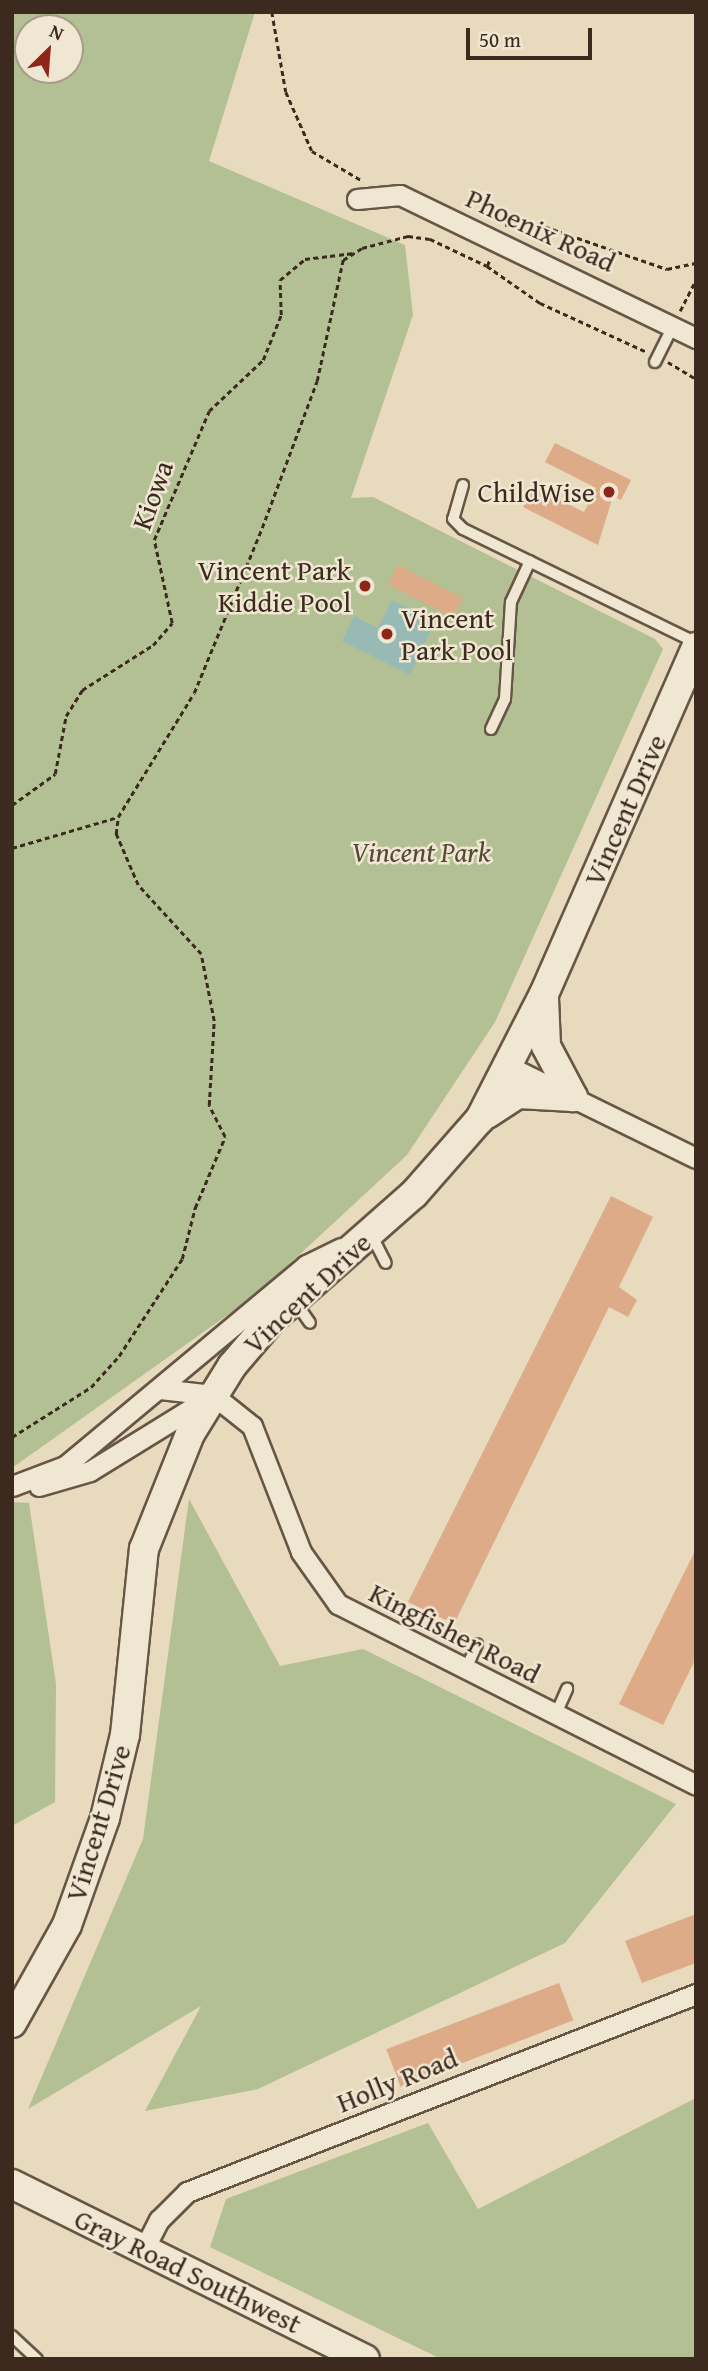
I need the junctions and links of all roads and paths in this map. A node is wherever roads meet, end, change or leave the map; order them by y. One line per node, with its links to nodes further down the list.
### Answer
1 (271, 12): 2 (path)
2 (365, 197): 3 (street, Phoenix Road)
3 (497, 239): 5 (path); 6 (path); 8 (street, Phoenix Road)
4 (354, 253): 6 (path); 16 (path, Kiowa); 17 (path)
5 (696, 263)
6 (487, 266): 10 (path)
7 (696, 279): 8 (path)
8 (673, 326): 9 (street, Phoenix Road); 10 (lane)
9 (696, 338)
10 (656, 360): 11 (path)
11 (696, 379)
12 (463, 485): 13 (lane)
13 (530, 561): 14 (lane); 15 (lane)
14 (696, 645): 19 (street, Vincent Drive)
15 (491, 729)
16 (12, 805)
17 (118, 817): 18 (path); 30 (path)
18 (12, 848)
19 (544, 994): 20 (street, Vincent Drive); 21 (street)
20 (510, 1067): 21 (street); 22 (street, Vincent Drive)
21 (572, 1097): 22 (street); 23 (street)
22 (480, 1118): 24 (street, Vincent Drive)
23 (696, 1158)
24 (371, 1234): 25 (lane); 26 (street, Vincent Drive); 28 (street)
25 (386, 1263)
26 (294, 1300): 27 (lane); 29 (street, Vincent Drive)
27 (310, 1323)
28 (160, 1389): 29 (street, Kingfisher Road); 31 (street)
29 (213, 1395): 31 (street); 33 (street, Kingfisher Road); 38 (street, Vincent Drive)
30 (12, 1437)
31 (12, 1486)
32 (477, 1644): 33 (lane)
33 (465, 1671): 35 (street, Kingfisher Road)
34 (567, 1689): 35 (lane)
35 (555, 1716): 36 (street, Kingfisher Road)
36 (696, 1785)
37 (696, 1994): 40 (street, Holly Road)
38 (12, 2023)
39 (12, 2184): 40 (street, Gray Road Southwest)
40 (144, 2249): 43 (street, Gray Road Southwest)
41 (12, 2336): 42 (lane)
42 (37, 2359)
43 (365, 2359)

